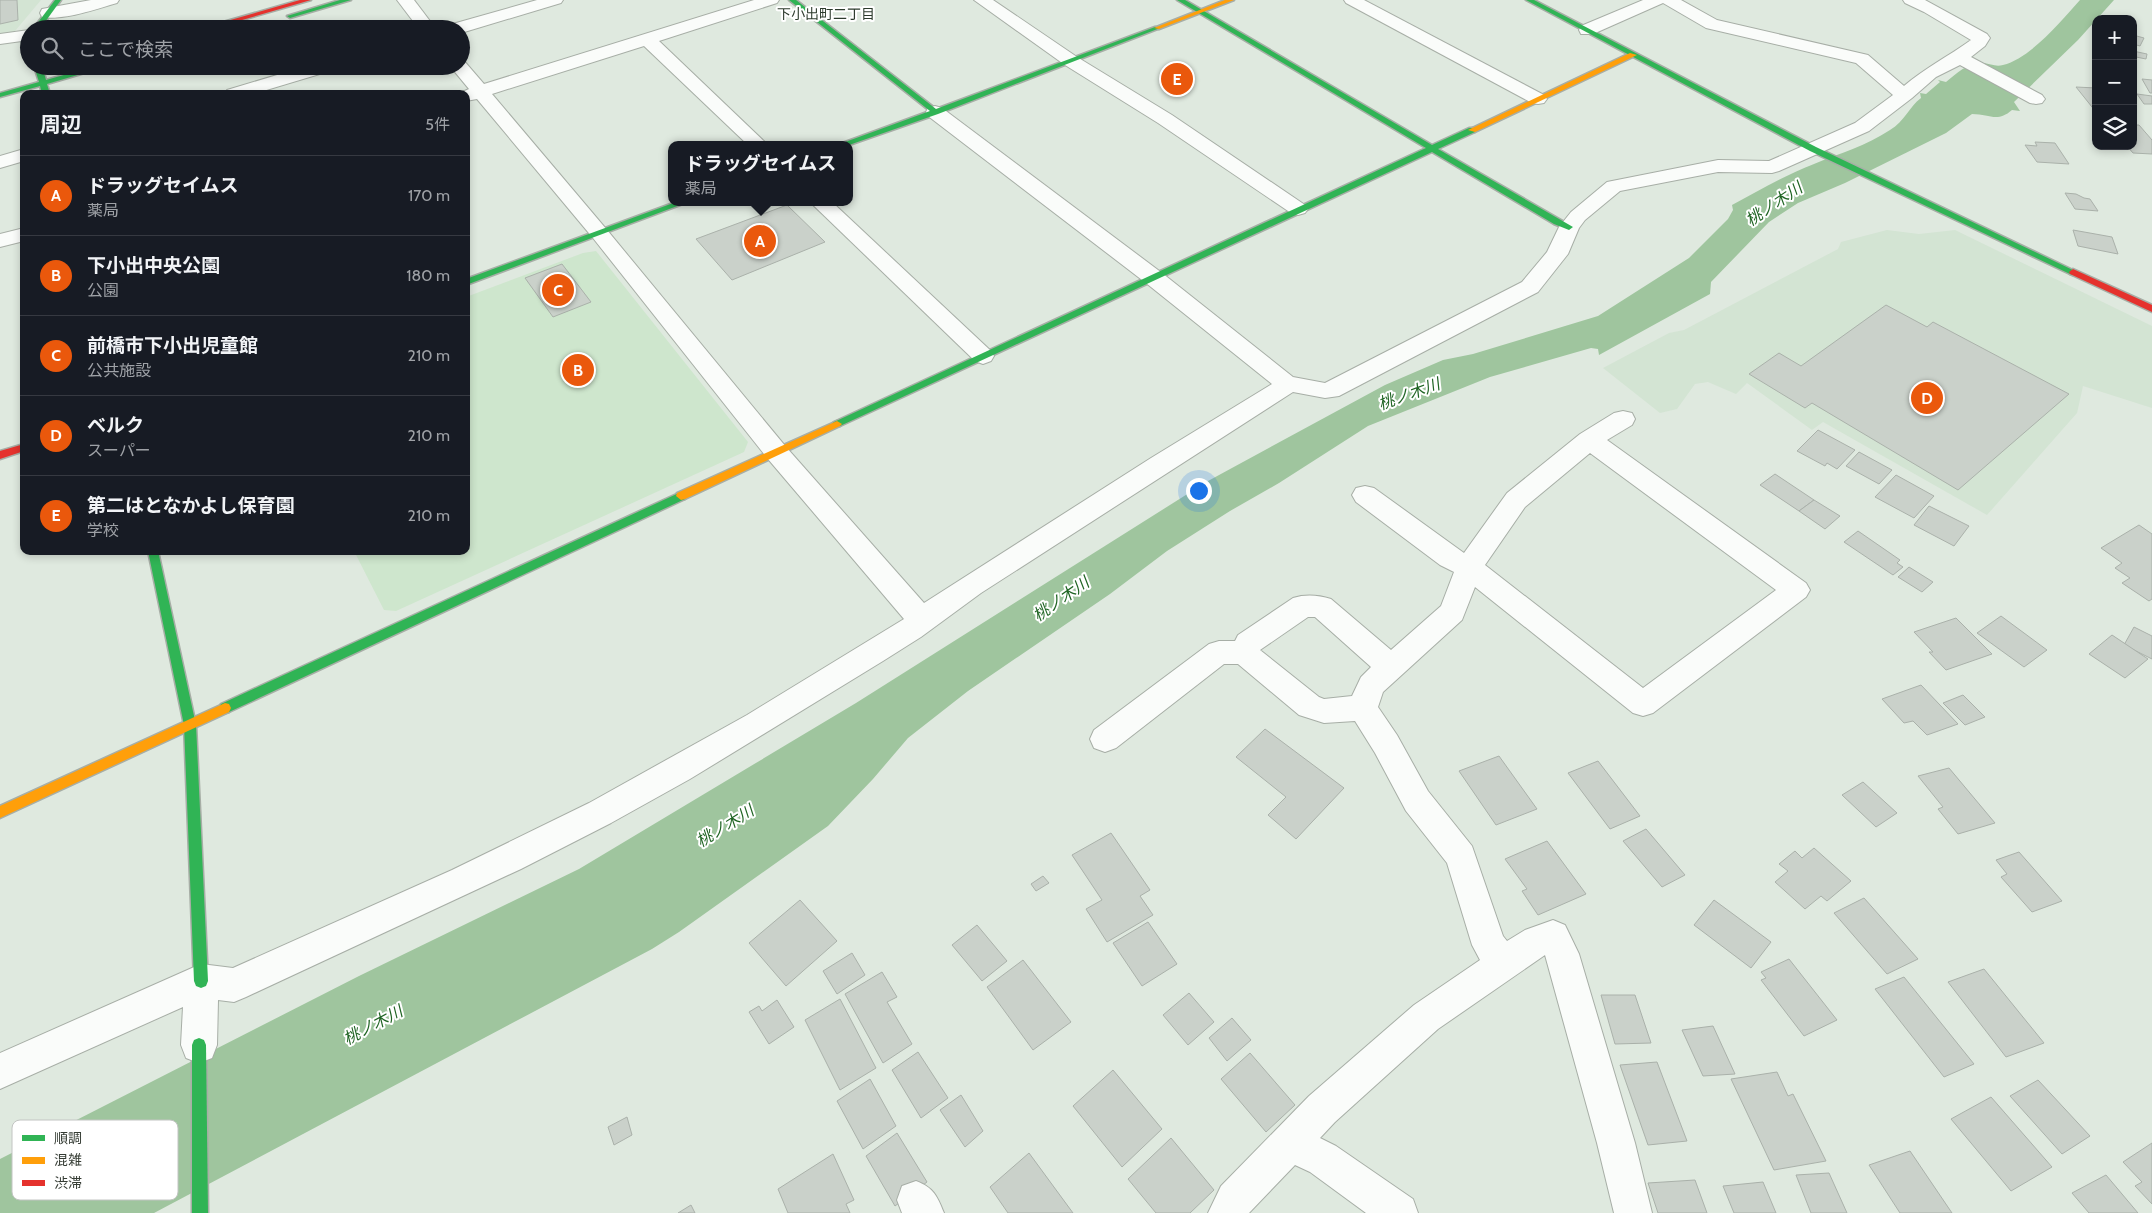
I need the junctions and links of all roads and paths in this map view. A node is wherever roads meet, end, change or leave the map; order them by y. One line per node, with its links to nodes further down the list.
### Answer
1 (111, 0): 16 (street)
2 (308, 0): 19 (main road)
3 (348, 0): 20 (main road)
4 (404, 0): 21 (street)
5 (555, 0): 22 (street)
6 (771, 0): 26 (street)
7 (792, 0): 41 (main road)
8 (982, 0): 29 (street)
9 (1180, 0): 17 (main road)
10 (1231, 0): 17 (main road)
11 (1352, 0): 40 (street)
12 (1529, 0): 23 (main road)
13 (1657, 0): 23 (street)
14 (1669, 0): 37 (street)
15 (1911, 0): 28 (street)
16 (53, 6): 18 (main road)
17 (1199, 12): 29 (main road); 44 (main road)
18 (43, 20)
19 (235, 20)
20 (276, 20)
21 (421, 20)
22 (470, 25)
23 (1587, 30): 27 (main road)
24 (20, 36): 25 (street)
25 (0, 39)
26 (647, 39): 36 (street); 42 (street)
27 (1633, 55): 40 (main road); 45 (main road)
28 (1962, 59): 37 (street); 39 (street)
29 (1071, 61): 41 (main road); 50 (street)
30 (61, 75): 33 (main road)
31 (296, 75): 35 (street)
32 (465, 75): 36 (street)
33 (42, 79): 34 (main road); 38 (main road)
34 (0, 83)
35 (246, 90)
36 (474, 93): 52 (street)
37 (1906, 94): 45 (street)
38 (0, 95)
39 (2032, 98)
40 (1538, 99): 44 (main road)
41 (935, 112): 43 (main road); 55 (street)
42 (755, 141)
43 (852, 141)
44 (1431, 148): 50 (main road); 51 (main road)
45 (1817, 151): 51 (street); 57 (main road)
46 (20, 156): 47 (street)
47 (0, 162)
48 (674, 206): 52 (main road)
49 (824, 206): 58 (street)
50 (1298, 209): 55 (main road)
51 (1569, 226): 59 (street)
52 (600, 234): 56 (main road); 63 (street)
53 (20, 235): 54 (street)
54 (0, 241)
55 (1154, 278): 58 (main road); 59 (street)
56 (470, 281)
57 (2152, 309)
58 (984, 356): 63 (main road)
59 (1288, 385): 68 (street)
60 (1623, 420): 61 (street)
61 (1590, 440): 67 (street); 67 (street)
62 (20, 448): 64 (main road)
63 (777, 453): 68 (street); 72 (main road)
64 (0, 455)
65 (1365, 494): 67 (street)
66 (154, 555): 72 (main road)
67 (1469, 567): 70 (street)
68 (922, 620): 76 (street)
69 (1244, 653): 70 (street); 71 (street); 73 (street)
70 (1391, 667): 71 (street)
71 (1363, 708): 75 (street)
72 (190, 725): 74 (main road); 76 (main road)
73 (1105, 739)
74 (0, 812)
75 (1504, 963): 79 (street); 83 (street)
76 (201, 981): 77 (street); 78 (street)
77 (199, 1044): 80 (main road)
78 (0, 1071)
79 (1292, 1143): 81 (street); 82 (street)
80 (199, 1208)
81 (1227, 1213)
82 (1399, 1213)
83 (1633, 1213)

